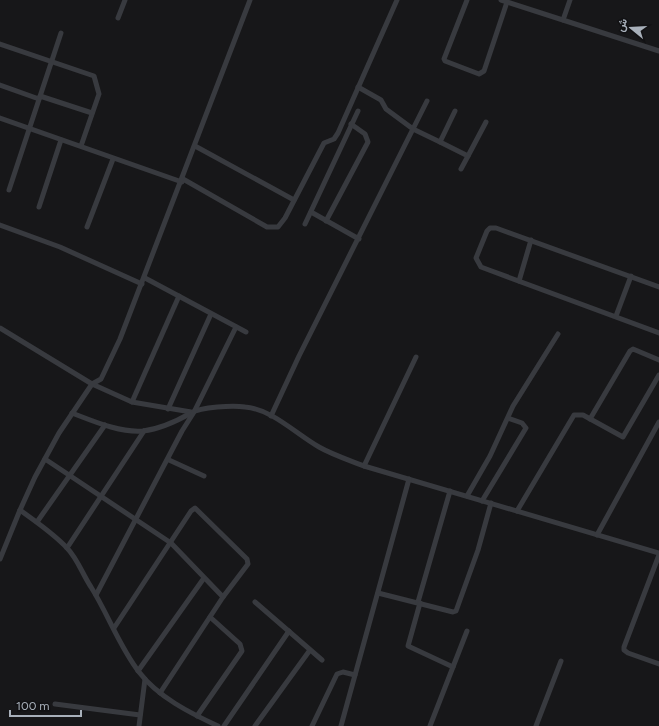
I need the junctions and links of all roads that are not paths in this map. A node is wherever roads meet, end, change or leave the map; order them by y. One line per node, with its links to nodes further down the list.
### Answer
1 (124, 0): 8 (street)
2 (250, 0): 29 (street)
3 (397, 0): 15 (street)
4 (468, 0): 7 (street)
5 (501, 0): 7 (street)
6 (570, 0): 9 (street)
7 (508, 2): 9 (street)
8 (118, 18)
9 (563, 20): 12 (street)
10 (61, 32): 13 (street)
11 (0, 44): 13 (street)
12 (659, 51)
13 (51, 62): 16 (street); 20 (street)
14 (0, 85): 16 (street)
15 (358, 87): 25 (street); 35 (street)
16 (40, 97): 20 (street); 24 (street)
17 (427, 101): 25 (street)
18 (358, 111): 23 (street)
19 (455, 111): 27 (street)
20 (92, 113): 28 (street)
21 (0, 118): 24 (street)
22 (486, 122): 30 (street)
23 (351, 124): 37 (street); 38 (street)
24 (29, 129): 26 (street); 34 (street)
25 (413, 129): 27 (street); 42 (street)
26 (61, 140): 28 (street); 36 (street)
27 (440, 142): 30 (street)
28 (81, 146): 31 (street)
29 (195, 146): 33 (street); 35 (street)
30 (468, 156): 32 (street)
31 (113, 159): 33 (street); 41 (street)
32 (461, 169)
33 (183, 180): 35 (street); 45 (street)
34 (9, 190)
35 (294, 200)
36 (39, 207)
37 (311, 212): 38 (street); 39 (street)
38 (326, 221): 42 (street)
39 (304, 224)
40 (0, 225): 47 (street)
41 (87, 227)
42 (359, 239): 65 (street)
43 (531, 240): 44 (street); 46 (street); 46 (street)
44 (631, 276): 48 (street); 51 (street)
45 (145, 278): 47 (street); 49 (street)
46 (518, 281): 51 (street)
47 (142, 284): 60 (street)
48 (659, 287)
49 (179, 296): 50 (street); 61 (street)
50 (211, 314): 52 (street); 62 (street)
51 (616, 316): 55 (street)
52 (236, 327): 54 (street); 63 (street)
53 (0, 328): 60 (street)
54 (246, 332)
55 (659, 333)
56 (558, 334): 66 (street)
57 (416, 357): 73 (street)
58 (659, 360): 67 (street)
59 (659, 374): 67 (street)
60 (92, 384): 61 (street); 64 (street)
61 (132, 402): 62 (street)
62 (168, 409): 63 (street)
63 (193, 412): 65 (street); 70 (street); 72 (street)
64 (72, 413): 69 (street); 71 (street)
65 (271, 416): 73 (street)
66 (508, 418): 79 (street); 80 (street)
67 (590, 419): 83 (street)
68 (659, 422): 86 (street)
69 (105, 425): 70 (street); 74 (street)
70 (144, 431): 78 (street)
71 (45, 459): 74 (street); 82 (street)
72 (169, 460): 75 (street); 84 (street)
73 (364, 466): 76 (street)
74 (69, 475): 78 (street); 85 (street)
75 (204, 476)
76 (409, 479): 77 (street); 92 (street)
77 (450, 491): 79 (street); 96 (street)
78 (102, 496): 84 (street); 88 (street)
79 (467, 496): 80 (street)
80 (482, 501): 81 (street)
81 (491, 503): 83 (street); 96 (street)
82 (20, 510): 85 (street); 90 (street)
83 (517, 511): 86 (street)
84 (136, 520): 87 (street); 93 (street)
85 (37, 522): 88 (street)
86 (597, 535): 89 (street)
87 (171, 543): 91 (street); 94 (street); 98 (street)
88 (67, 548): 93 (street)
89 (659, 554): 104 (street)
90 (0, 559)
91 (204, 578): 94 (street); 106 (street)
92 (378, 592): 96 (street); 107 (street)
93 (96, 595): 98 (street)
94 (223, 597): 97 (street)
95 (255, 602): 99 (street)
96 (419, 602): 105 (street)
97 (210, 618): 109 (street); 112 (street)
98 (114, 628): 106 (street)
99 (289, 631): 101 (street); 115 (street)
100 (467, 631): 105 (street)
101 (310, 650): 102 (street); 116 (street)
102 (322, 660)
103 (561, 661): 120 (street)
104 (659, 664)
105 (453, 667): 119 (street)
106 (138, 671): 108 (street)
107 (355, 675): 117 (street); 118 (street)
108 (145, 679): 109 (street); 111 (street)
109 (160, 693): 112 (street)
110 (55, 704): 111 (street)
111 (140, 715): 113 (street)
112 (197, 716): 114 (street)
113 (138, 726)
114 (218, 726)
115 (224, 726)
116 (255, 726)
117 (312, 726)
118 (341, 726)
119 (430, 726)
120 (536, 726)

